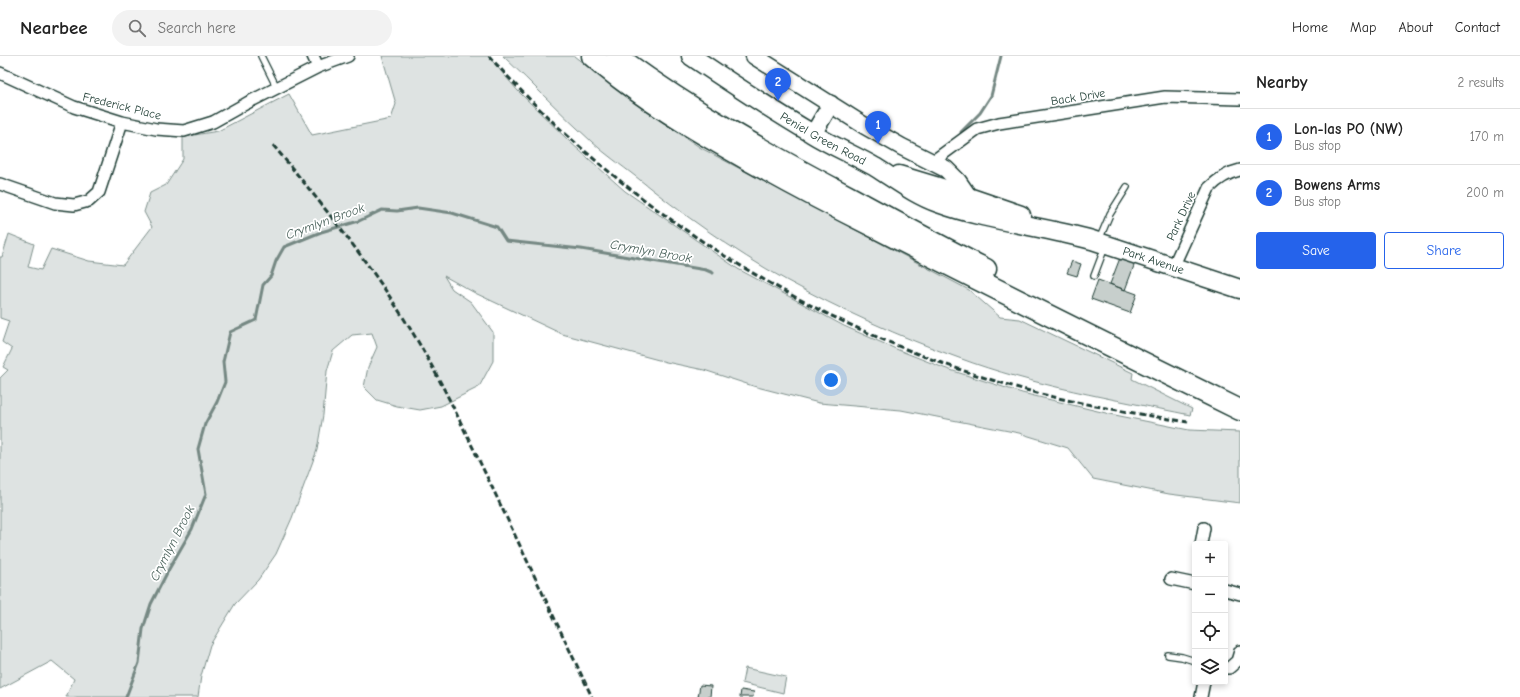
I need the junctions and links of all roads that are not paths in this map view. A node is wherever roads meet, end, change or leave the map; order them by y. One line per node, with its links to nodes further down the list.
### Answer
1 (261, 56): 10 (lane)
2 (313, 56): 8 (street)
3 (348, 56): 8 (street, Frederick Place)
4 (592, 56): 27 (highway)
5 (617, 56): 26 (highway)
6 (691, 56): 14 (main road, Peniel Green Road)
7 (754, 56): 12 (main road)
8 (318, 67): 10 (street, Frederick Place)
9 (0, 73): 13 (street, Frederick Place)
10 (277, 88): 13 (street, Frederick Place)
11 (1240, 99): 15 (street, Back Drive)
12 (831, 104): 14 (main road); 15 (main road)
13 (122, 122): 18 (street)
14 (813, 134): 16 (main road, Peniel Green Road)
15 (932, 162): 20 (main road); 21 (main road)
16 (875, 167): 20 (main road, Peniel Green Road); 21 (main road, Peniel Green Road)
17 (1240, 170): 23 (street, Park Drive)
18 (0, 184)
19 (1127, 187): 22 (lane)
20 (942, 188): 21 (main road, Park Avenue)
21 (964, 203): 22 (main road, Park Avenue)
22 (1102, 243): 23 (main road, Park Avenue); 24 (lane)
23 (1173, 267): 25 (main road, Park Avenue)
24 (1094, 276)
25 (1240, 289)
26 (1240, 395)
27 (1240, 410)
28 (1204, 528): 29 (street)
29 (1202, 541)
30 (1171, 579): 31 (street)
31 (1192, 581)
32 (1228, 591): 33 (street)
33 (1240, 594)
34 (1240, 651): 37 (street)
35 (1168, 655): 36 (lane)
36 (1192, 660)
37 (1228, 668)
38 (1203, 685): 39 (street)
39 (1201, 697)

